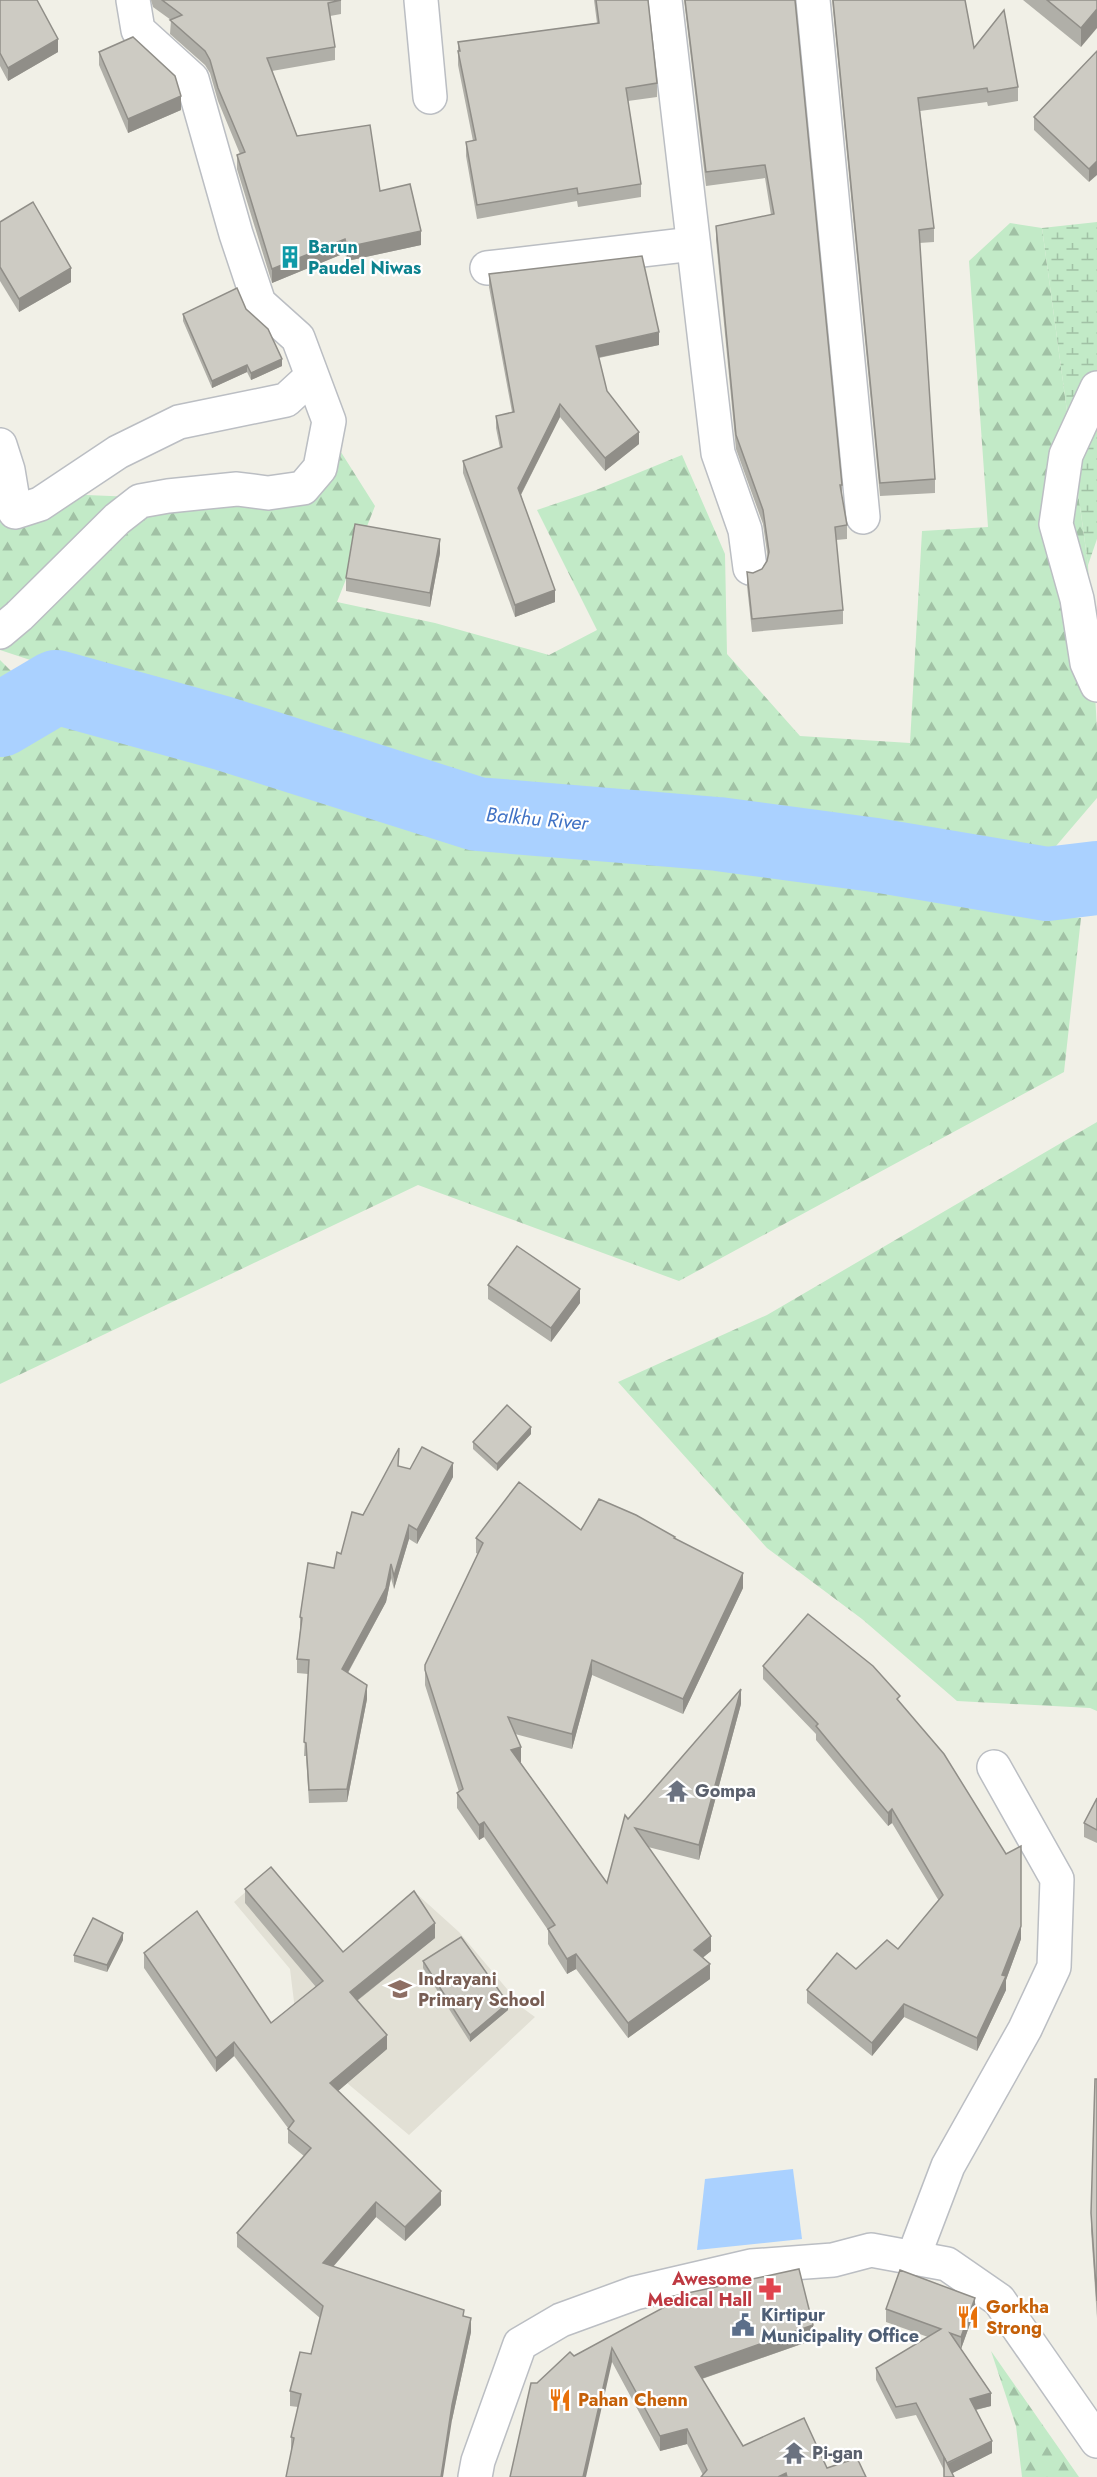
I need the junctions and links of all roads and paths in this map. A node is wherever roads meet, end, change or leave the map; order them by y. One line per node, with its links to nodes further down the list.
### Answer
1 (133, 0): 8 (street)
2 (422, 0): 5 (street)
3 (665, 0): 6 (street)
4 (813, 0): 11 (street)
5 (430, 97)
6 (693, 244): 7 (street); 12 (street)
7 (487, 268)
8 (311, 377): 10 (street); 13 (street)
9 (1097, 388): 14 (street)
10 (0, 445)
11 (863, 517)
12 (750, 568)
13 (0, 632)
14 (1097, 685)
15 (994, 1767): 16 (street)
16 (913, 2258): 17 (street); 18 (street)
17 (1097, 2441)
18 (475, 2477)

